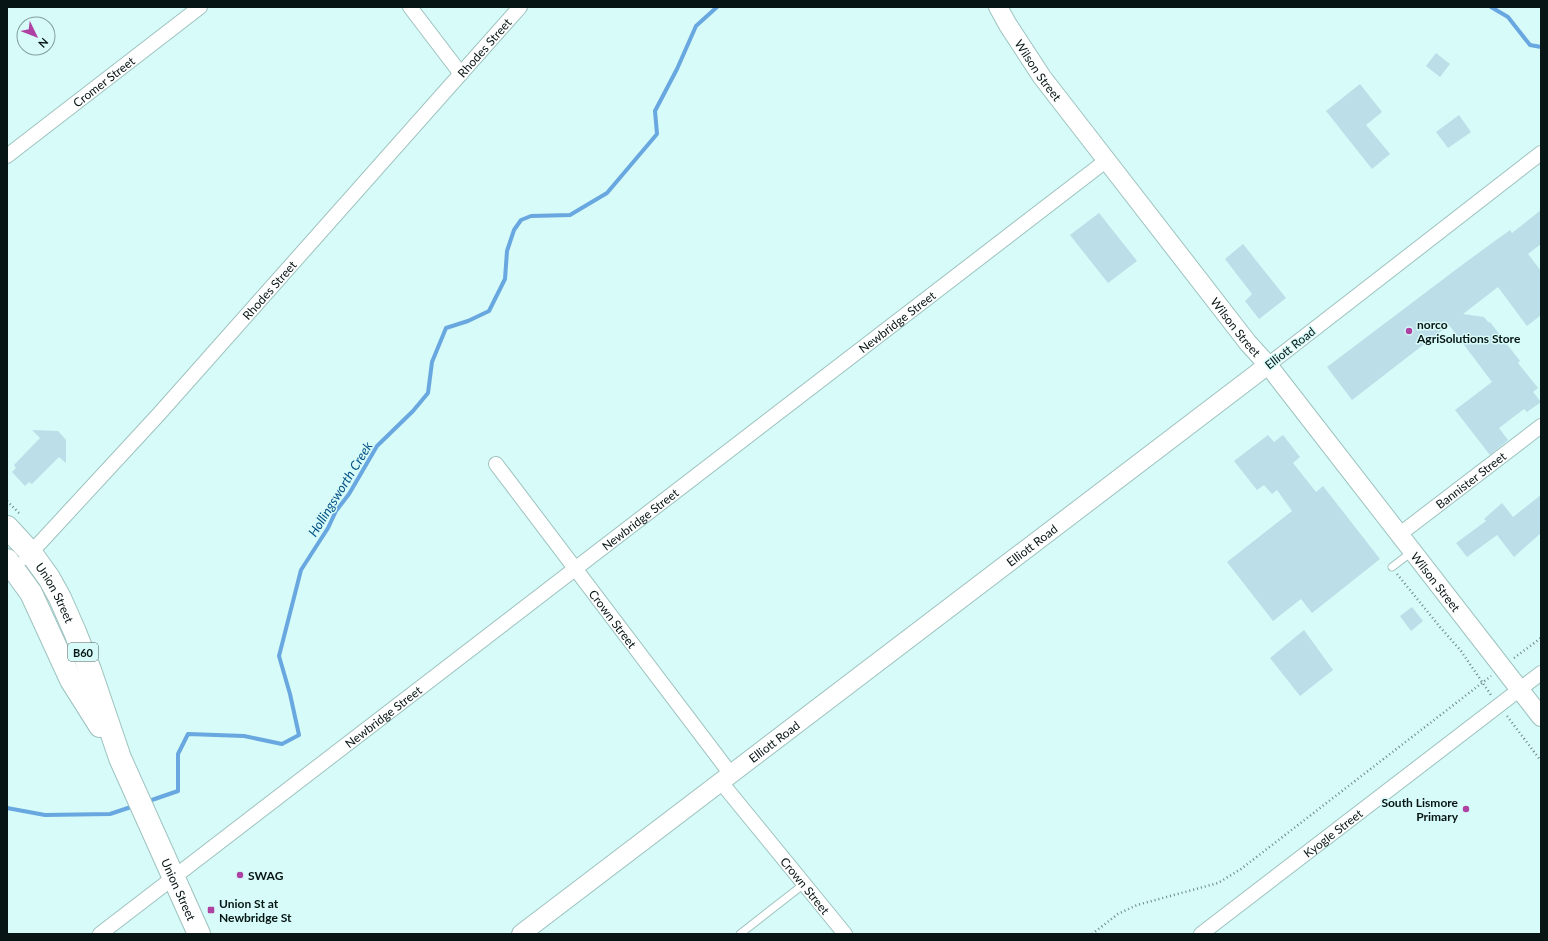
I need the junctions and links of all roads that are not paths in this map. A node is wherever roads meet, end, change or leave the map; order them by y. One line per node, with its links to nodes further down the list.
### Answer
1 (200, 7): 7 (street, Cromer Street)
2 (410, 7): 5 (street)
3 (520, 7): 5 (street, Rhodes Street)
4 (998, 7): 8 (street, Wilson Street)
5 (460, 74): 15 (street, Rhodes Street)
6 (1541, 152): 9 (street, Elliott Road)
7 (7, 156)
8 (1106, 160): 9 (street, Wilson Street); 18 (street, Newbridge Street)
9 (1268, 365): 13 (street, Wilson Street); 23 (street, Elliott Road)
10 (1541, 426): 13 (street, Bannister Street)
11 (496, 464): 18 (street, Crown Street)
12 (7, 528): 15 (main road, Union Street / B60)
13 (1400, 534): 14 (street, Wilson Street)
14 (1413, 551): 17 (lane); 20 (street, Wilson Street)
15 (31, 553): 16 (street, Rhodes Street); 22 (main road, Union Street / B60)
16 (11, 565): 22 (main road, Union Street / B60)
17 (1392, 567)
18 (575, 568): 23 (street, Crown Street); 24 (street, Newbridge Street)
19 (1541, 673): 20 (street, Kyogle Street)
20 (1520, 689): 21 (street, Wilson Street); 31 (street, Kyogle Street)
21 (1541, 717)
22 (120, 758): 24 (main road, Union Street / B60)
23 (725, 777): 25 (street, Crown Street); 28 (street, Elliott Road)
24 (174, 878): 26 (street, Newbridge Street); 27 (main road, Union Street / B60)
25 (804, 884): 29 (lane); 30 (street, Crown Street)
26 (100, 934)
27 (199, 934)
28 (521, 934)
29 (740, 934)
30 (845, 934)
31 (1201, 934)

